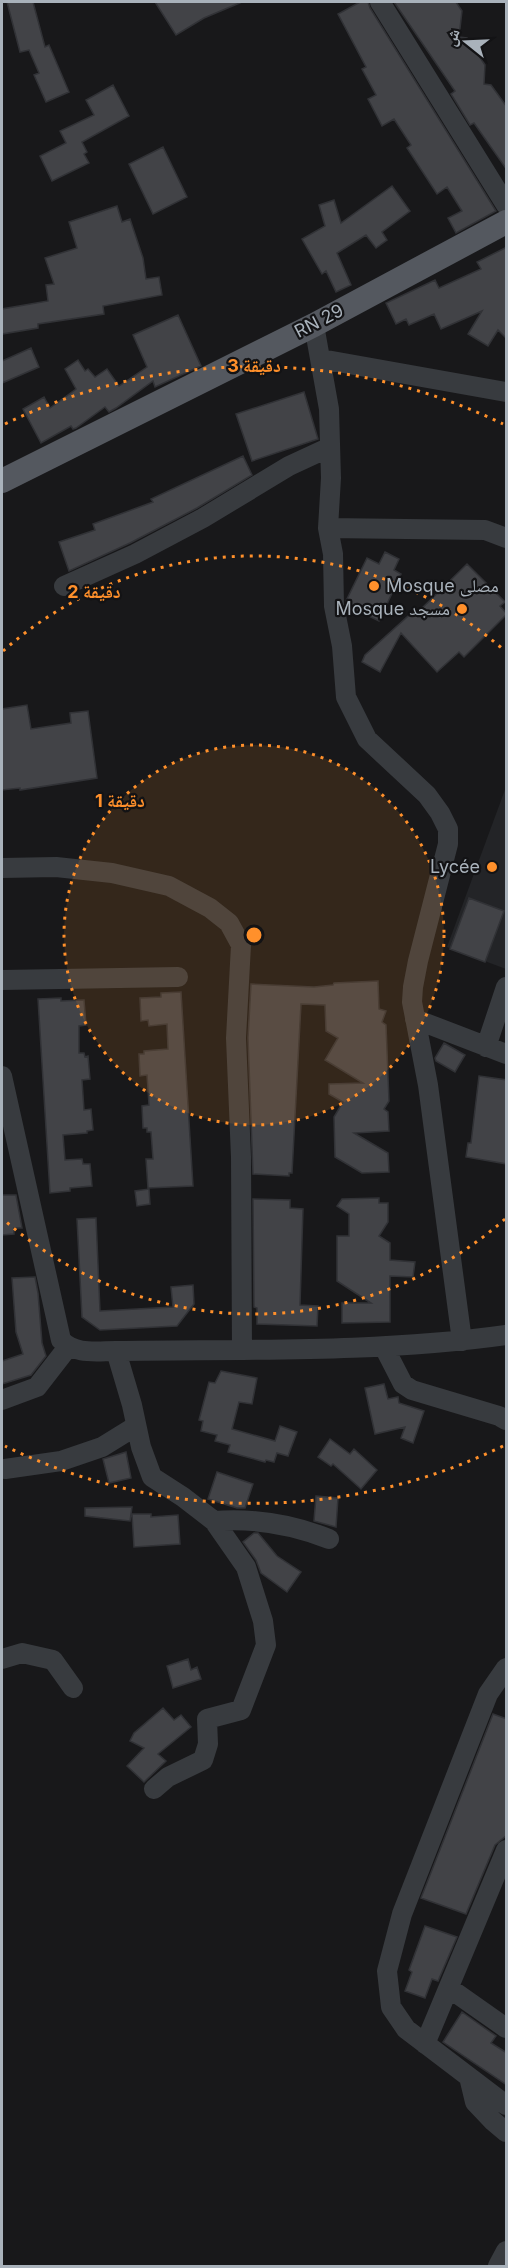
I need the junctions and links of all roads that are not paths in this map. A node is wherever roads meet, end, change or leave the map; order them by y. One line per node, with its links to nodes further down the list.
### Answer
1 (380, 2): 2 (street)
2 (507, 206)
3 (507, 222): 4 (main road, RN 29 / RN 29)
4 (314, 325): 5 (street); 8 (main road, RN 29 / RN 29)
5 (321, 358): 6 (street); 7 (street)
6 (507, 392)
7 (330, 447): 9 (street); 11 (street)
8 (2, 481)
9 (328, 528): 10 (street); 16 (street)
10 (507, 538)
11 (64, 586)
12 (2, 868): 24 (street)
13 (178, 977): 14 (street)
14 (2, 980)
15 (507, 987): 17 (street)
16 (415, 1019): 17 (street); 21 (street)
17 (486, 1047): 18 (street)
18 (507, 1054)
19 (2, 1076): 22 (street)
20 (507, 1335): 21 (street)
21 (462, 1341): 23 (street)
22 (68, 1347): 25 (street); 26 (street)
23 (384, 1347): 24 (street); 27 (street)
24 (242, 1350): 25 (street)
25 (116, 1351): 28 (street)
26 (2, 1400)
27 (507, 1420)
28 (136, 1425): 29 (street); 30 (street)
29 (5, 1469)
30 (214, 1521): 31 (street); 37 (street)
31 (329, 1539)
32 (2, 1659): 34 (street)
33 (507, 1668): 35 (street)
34 (73, 1688)
35 (488, 1694): 36 (street); 41 (street)
36 (507, 1700)
37 (154, 1789)
38 (507, 1850): 39 (street)
39 (449, 1988): 40 (street); 41 (street)
40 (507, 2028)
41 (424, 2044): 42 (street)
42 (469, 2077): 43 (street); 44 (street)
43 (507, 2105)
44 (507, 2132)
45 (507, 2250): 46 (street)
46 (498, 2266)

